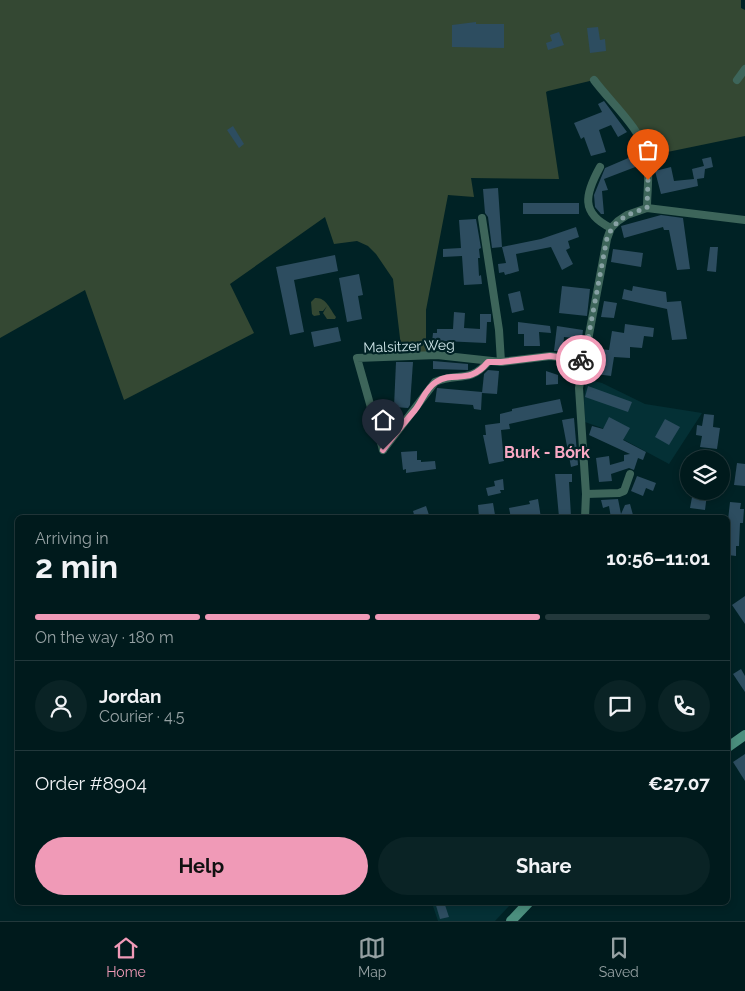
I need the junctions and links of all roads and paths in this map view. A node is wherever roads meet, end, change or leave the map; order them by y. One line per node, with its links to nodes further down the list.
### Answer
1 (745, 69): 3 (street)
2 (594, 80): 5 (street)
3 (737, 80)
4 (600, 167): 8 (street)
5 (647, 208): 7 (street); 8 (street)
6 (482, 218): 11 (street)
7 (745, 220)
8 (611, 228): 9 (street)
9 (584, 360): 11 (street, Malsitzer Weg); 13 (street)
10 (488, 362): 10 (street, Malsitzer Weg); 11 (street, Malsitzer Weg)
11 (501, 362)
12 (630, 474): 13 (street)
13 (586, 494): 14 (street)
14 (585, 515)
15 (745, 735): 16 (street)
16 (730, 746)
17 (526, 905): 18 (street)
18 (511, 921)

